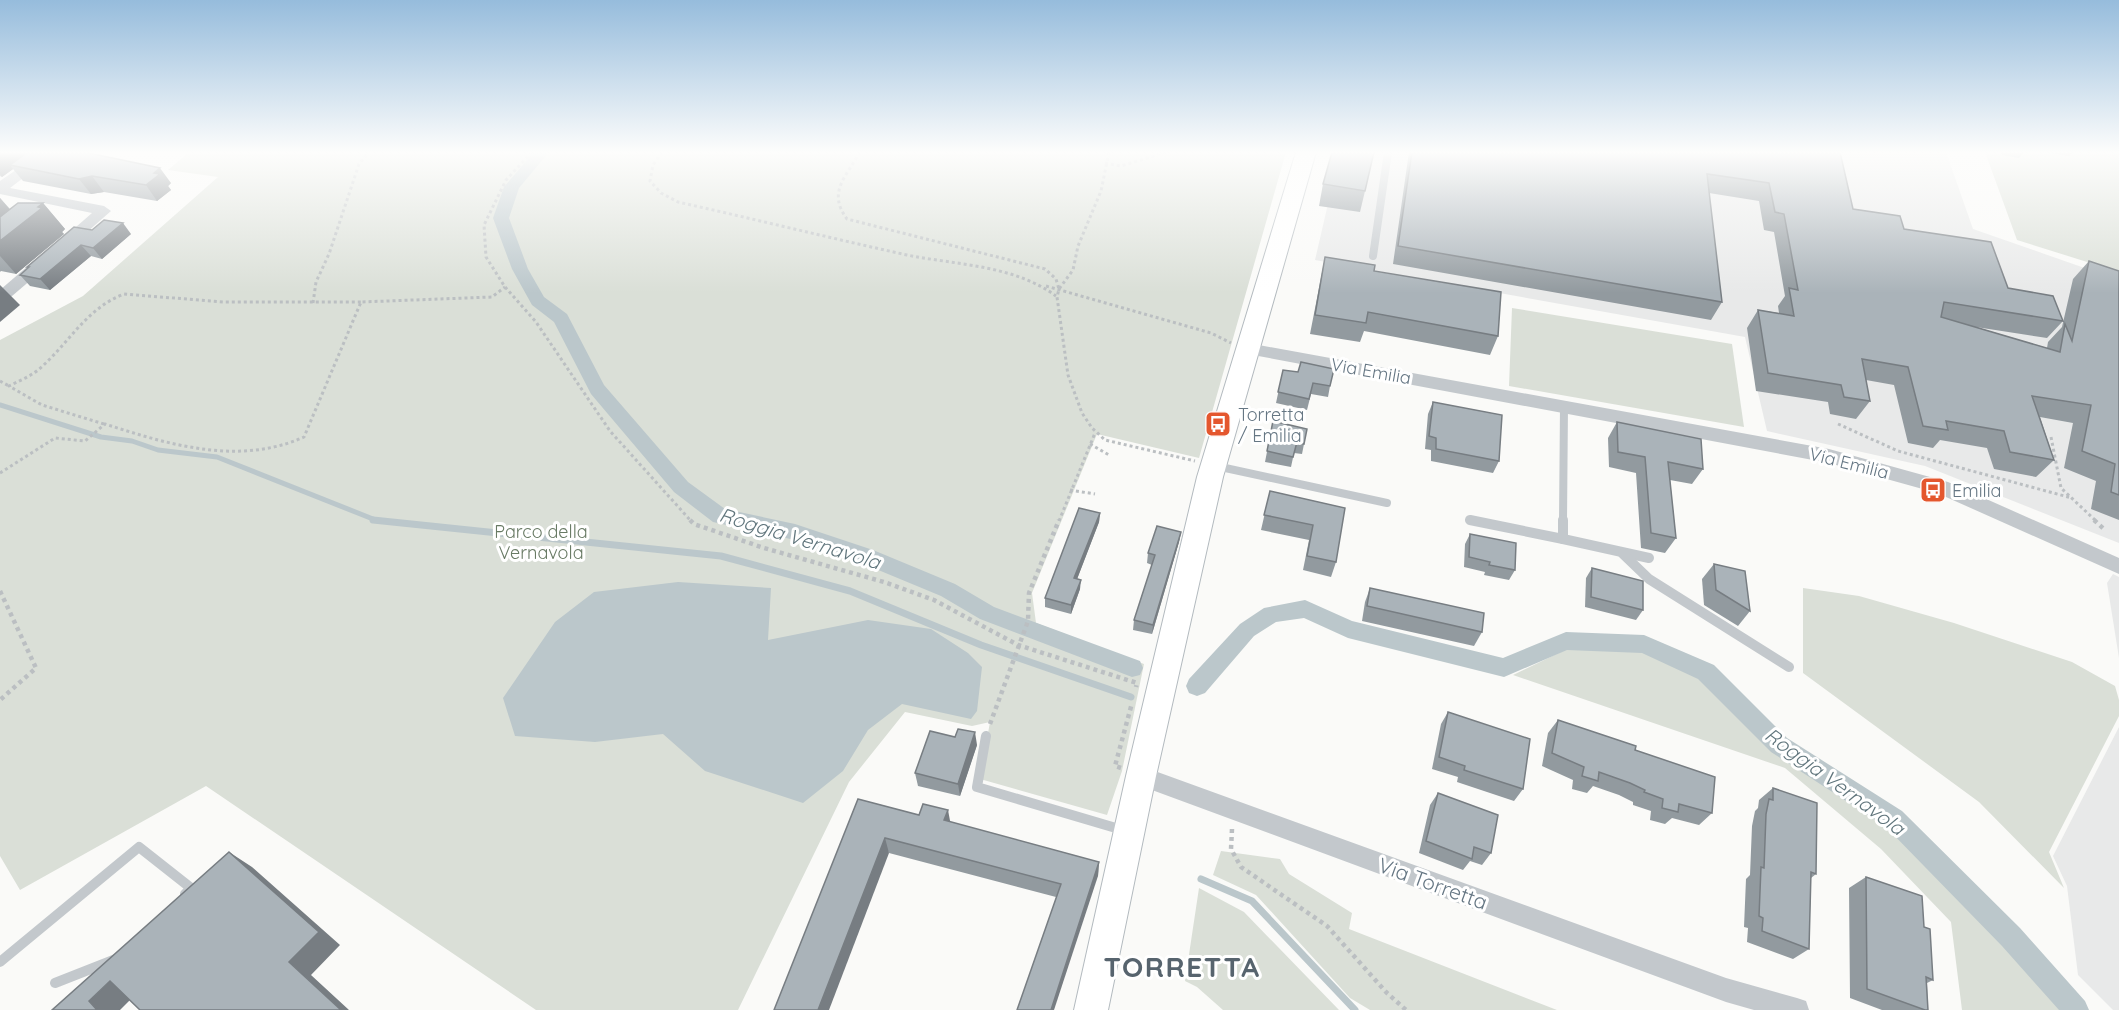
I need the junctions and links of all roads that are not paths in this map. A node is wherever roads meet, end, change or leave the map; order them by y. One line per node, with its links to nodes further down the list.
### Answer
1 (48, 199): 5 (street)
2 (1289, 199): 6 (street)
3 (1381, 199): 4 (lane)
4 (1373, 256)
5 (0, 298)
6 (1237, 345): 7 (street, Via Emilia); 8 (street)
7 (1564, 406): 11 (lane); 14 (street, Via Emilia)
8 (1209, 465): 9 (lane); 17 (street)
9 (1387, 503)
10 (1470, 520): 11 (lane)
11 (1563, 538): 12 (lane)
12 (1622, 552): 13 (lane); 15 (lane)
13 (1649, 558)
14 (2119, 566)
15 (1789, 668)
16 (986, 736): 18 (lane)
17 (1141, 776): 18 (street); 23 (street, Via Torretta)
18 (1130, 832): 24 (street)
19 (175, 904): 21 (lane)
20 (126, 950): 22 (lane)
21 (0, 962)
22 (55, 983)
23 (1726, 990): 25 (street, Via Torretta); 26 (street, Via Torretta)
24 (1091, 1010)
25 (1751, 1010)
26 (1797, 1010)

